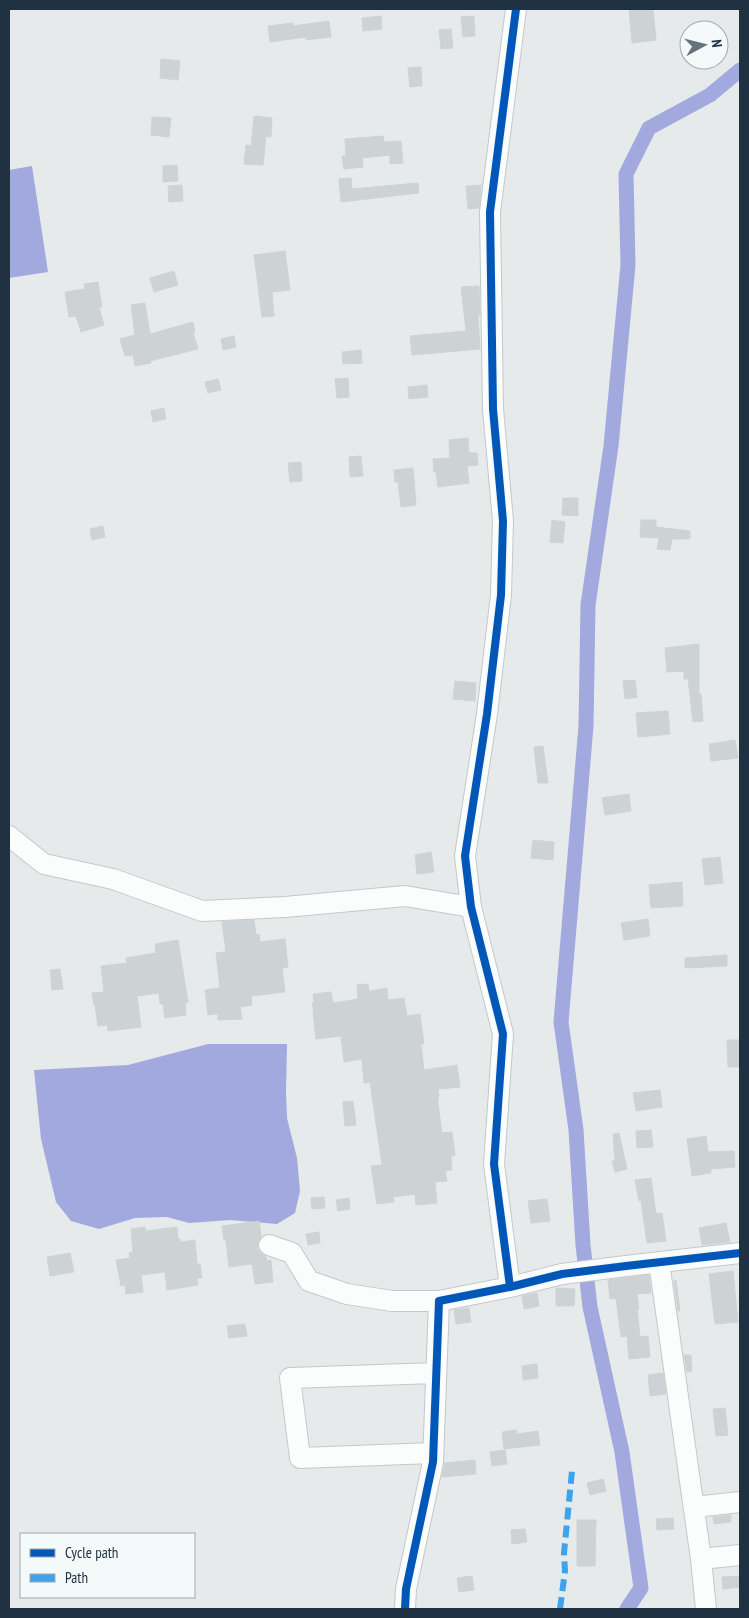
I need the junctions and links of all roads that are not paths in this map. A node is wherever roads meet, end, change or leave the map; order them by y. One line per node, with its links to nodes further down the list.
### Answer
1 (516, 9): 3 (street)
2 (9, 836): 3 (street)
3 (471, 907): 7 (street)
4 (269, 1245): 8 (street)
5 (740, 1254): 6 (street)
6 (659, 1262): 7 (street); 12 (street)
7 (510, 1287): 8 (street)
8 (439, 1301): 9 (street)
9 (436, 1373): 10 (street); 10 (street)
10 (433, 1453): 15 (street)
11 (740, 1502): 12 (street)
12 (694, 1507): 14 (street)
13 (740, 1556): 14 (street)
14 (701, 1559): 16 (street)
15 (405, 1609)
16 (706, 1609)

